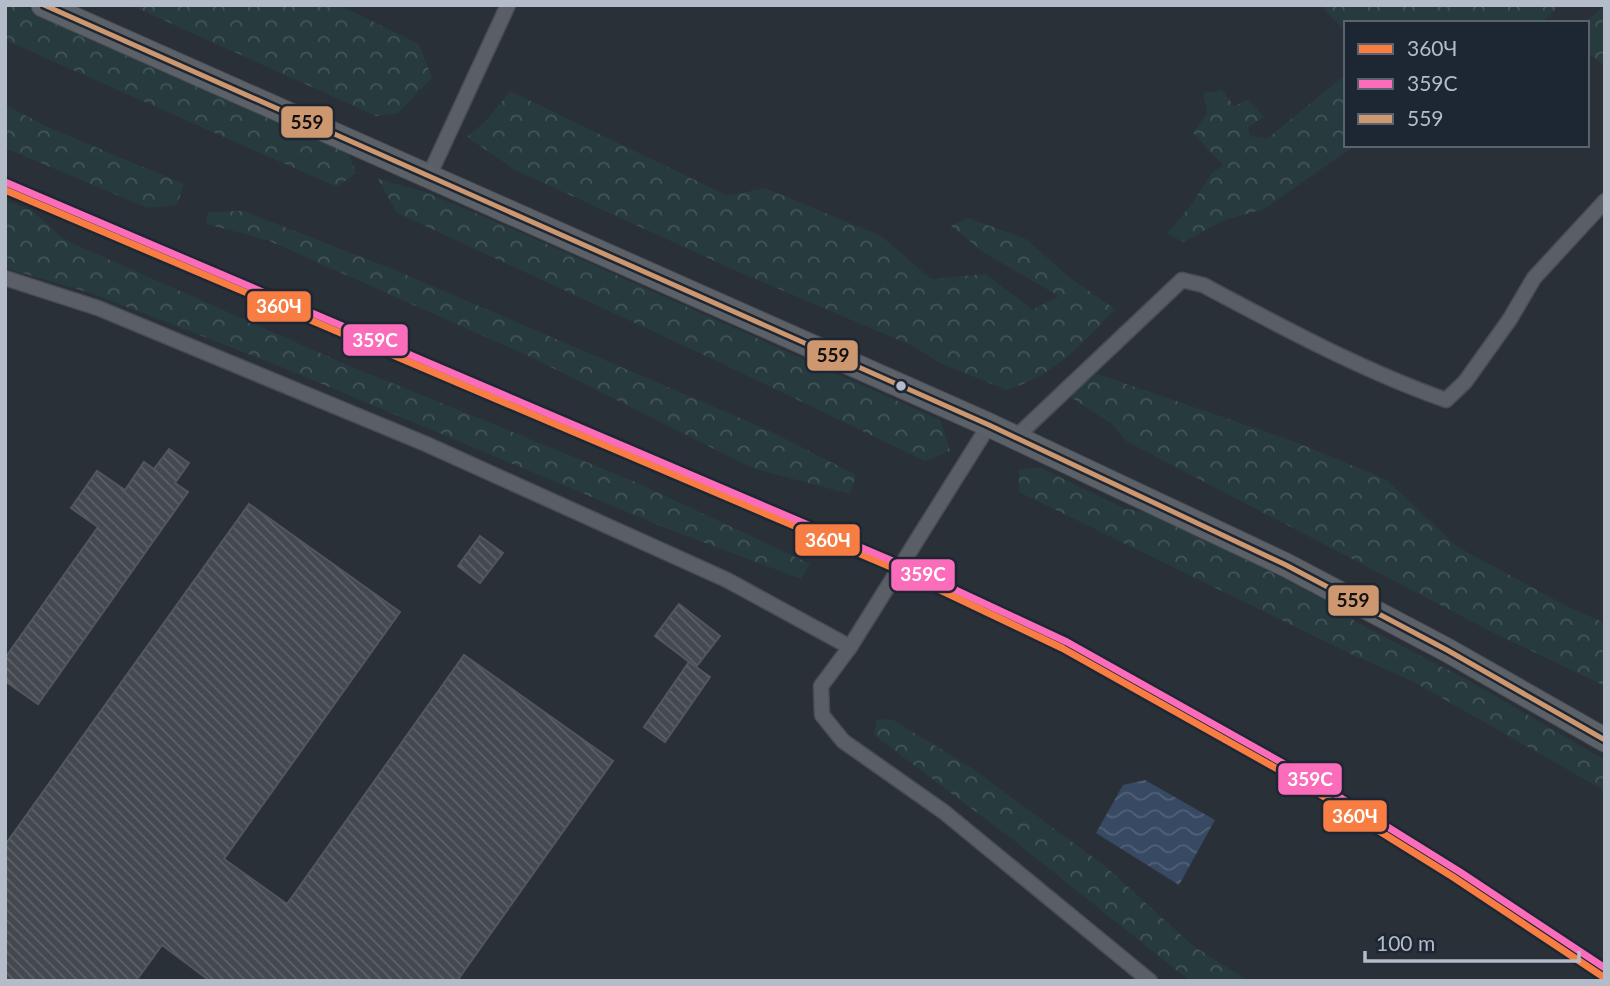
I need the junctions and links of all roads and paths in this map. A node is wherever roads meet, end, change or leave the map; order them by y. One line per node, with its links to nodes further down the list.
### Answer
1 (43, 5): 3 (main road)
2 (508, 5): 3 (street)
3 (428, 178): 6 (main road)
4 (1605, 201): 7 (street)
5 (5, 278): 8 (street)
6 (989, 425): 7 (main road); 8 (street)
7 (1015, 438): 9 (main road)
8 (850, 647): 10 (street)
9 (1605, 740)
10 (1150, 981)

